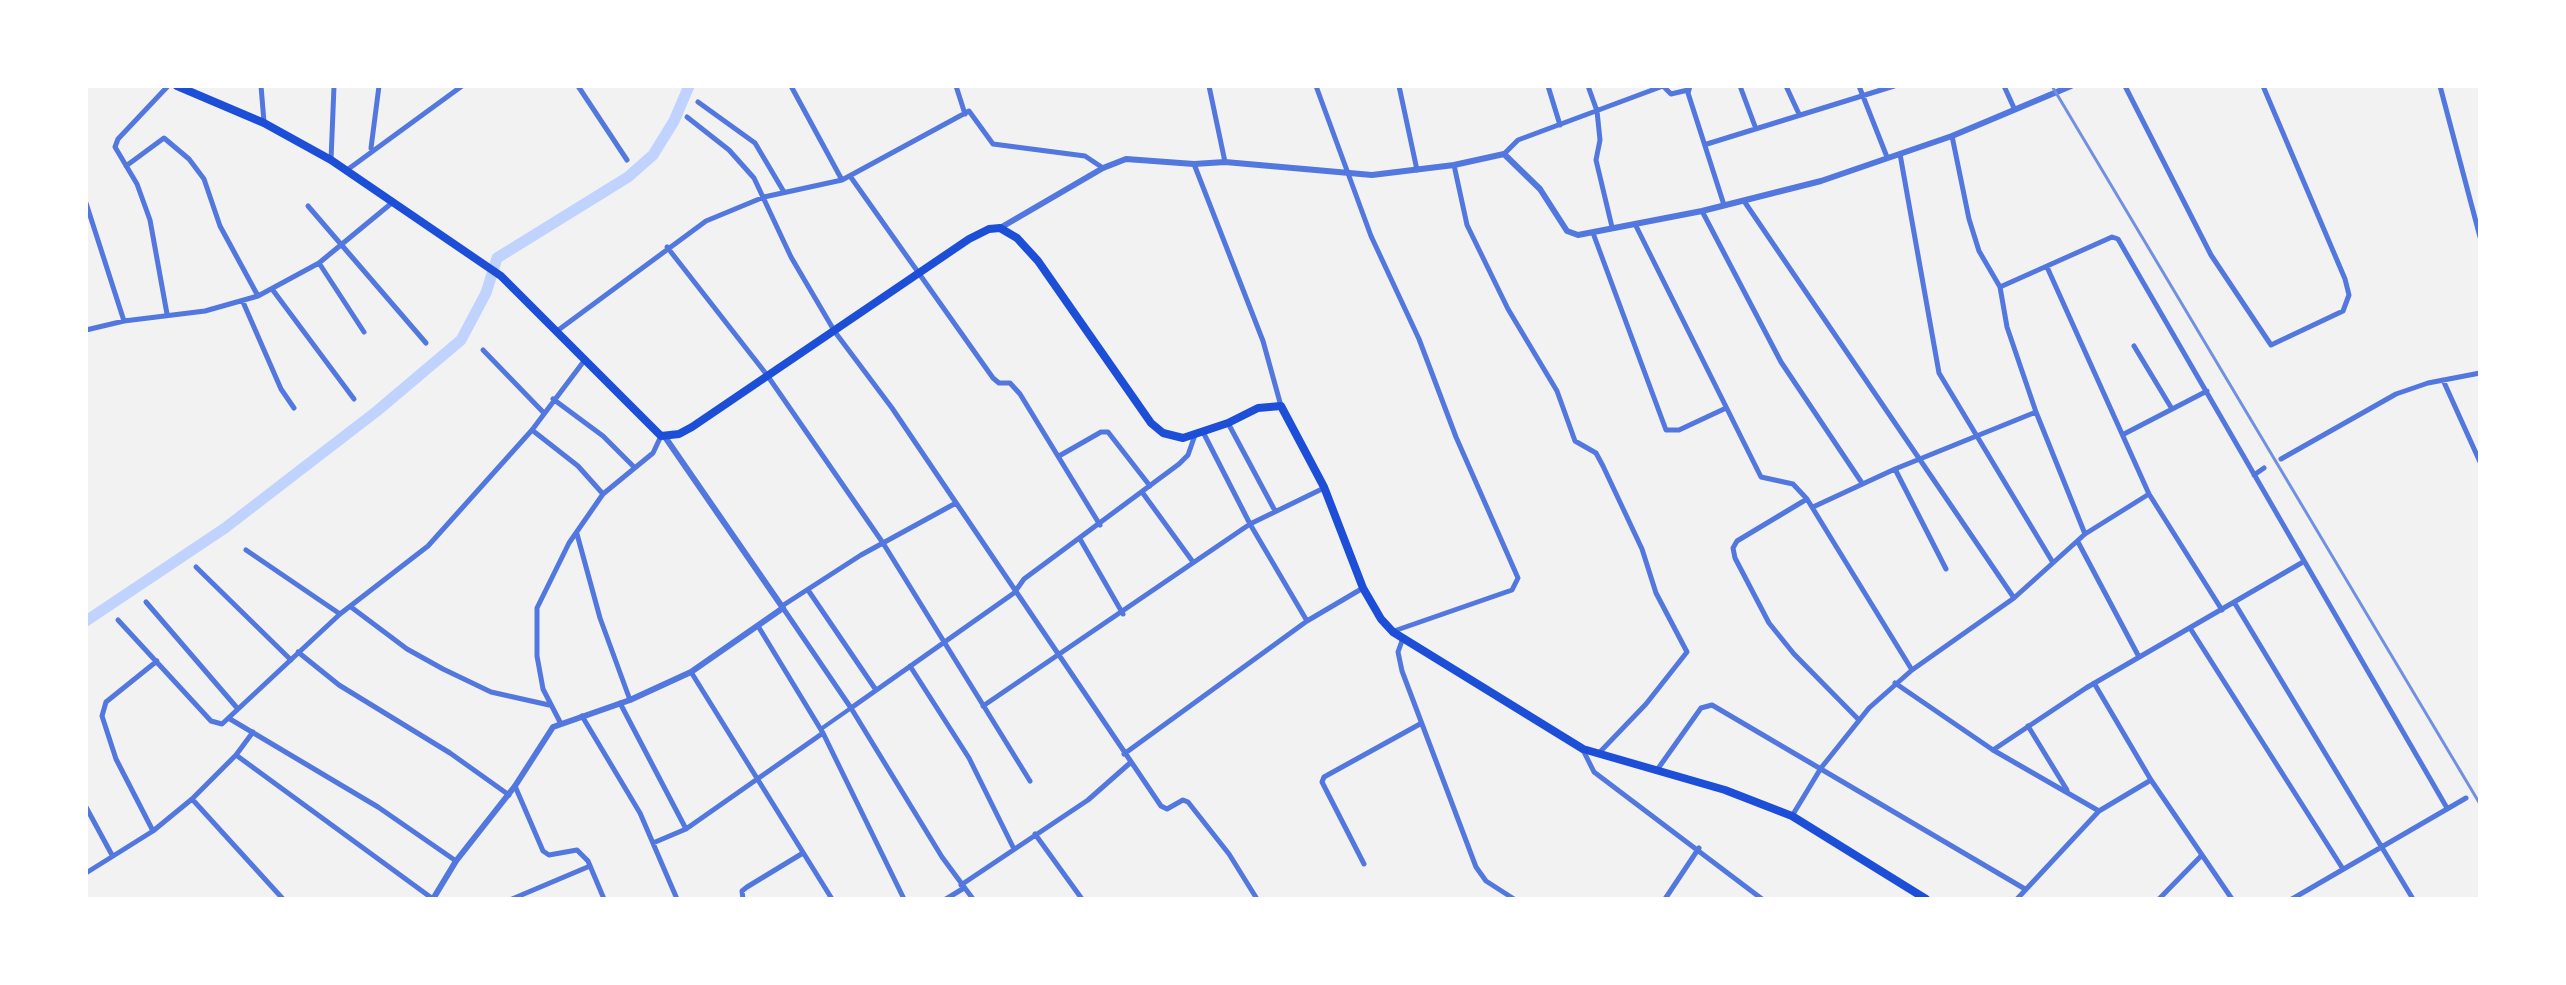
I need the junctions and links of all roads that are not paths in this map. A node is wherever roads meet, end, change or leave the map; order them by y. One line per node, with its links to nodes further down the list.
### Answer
1 (168, 86): 47 (street)
2 (261, 86): 33 (street)
3 (334, 86): 42 (street)
4 (379, 86): 38 (street)
5 (462, 86): 38 (street)
6 (578, 86): 43 (street)
7 (791, 86): 53 (street)
8 (956, 86): 30 (street)
9 (1209, 86): 44 (street)
10 (1316, 86): 51 (street)
11 (1399, 86): 50 (street)
12 (1548, 86): 34 (street)
13 (1588, 86): 29 (street)
14 (1663, 86): 25 (street); 29 (street)
15 (1740, 86): 35 (street)
16 (1786, 86): 31 (street)
17 (1859, 86): 26 (street)
18 (1894, 86): 26 (street)
19 (2004, 86): 28 (street)
20 (2071, 86): 28 (street)
21 (2125, 86): 22 (street)
22 (2263, 86)
23 (2440, 86): 66 (street)
24 (183, 87): 33 (main road)
25 (1689, 88): 37 (street)
26 (1861, 95): 31 (street); 41 (street)
27 (698, 102): 54 (street)
28 (2014, 108): 36 (street)
29 (1597, 111): 34 (street); 63 (street)
30 (965, 114): 48 (street); 52 (street)
31 (1799, 114): 35 (street)
32 (687, 117): 55 (street)
33 (264, 123): 42 (main road)
34 (1560, 125): 39 (street)
35 (1756, 129): 37 (street)
36 (1952, 136): 40 (street); 72 (street)
37 (1707, 144): 59 (street)
38 (371, 149): 49 (street)
39 (1504, 154): 46 (street); 65 (street)
40 (1900, 154): 41 (street); 102 (street)
41 (1887, 157): 57 (street)
42 (331, 160): 49 (main road)
43 (627, 160)
44 (1225, 162): 45 (street); 51 (street)
45 (1194, 164): 48 (street); 92 (street)
46 (1454, 165): 50 (street); 182 (street)
47 (126, 166): 74 (street); 76 (street)
48 (1103, 168): 64 (street)
49 (347, 170): 56 (main road)
50 (1417, 171): 51 (street)
51 (1347, 174): 150 (street)
52 (850, 176): 53 (street); 71 (street)
53 (842, 180): 54 (street)
54 (784, 192): 55 (street)
55 (764, 197): 68 (street); 81 (street)
56 (394, 201): 67 (street); 79 (main road)
57 (1744, 201): 59 (street); 105 (street)
58 (86, 203): 77 (street)
59 (1724, 205): 61 (street)
60 (308, 206): 67 (street)
61 (1702, 211): 62 (street); 112 (street)
62 (1635, 223): 63 (street); 94 (street)
63 (1612, 227): 65 (street)
64 (1000, 228): 71 (main road); 100 (main road)
65 (1593, 233): 94 (street)
66 (2480, 237)
67 (342, 246): 69 (street); 82 (street)
68 (667, 247): 79 (street); 87 (street)
69 (319, 263): 73 (street); 80 (street)
70 (2047, 267): 72 (street); 89 (street); 101 (street)
71 (919, 274): 81 (main road); 104 (street)
72 (2000, 287): 97 (street)
73 (272, 289): 74 (street); 90 (street)
74 (258, 296): 75 (street)
75 (243, 302): 76 (street); 93 (street)
76 (167, 314): 77 (street)
77 (124, 321): 78 (street)
78 (86, 330)
79 (557, 331): 85 (main road)
80 (364, 332)
81 (835, 332): 87 (main road); 119 (street)
82 (426, 343)
83 (2134, 346): 95 (street)
84 (483, 350): 96 (street)
85 (584, 361): 91 (street); 103 (main road)
86 (2480, 373): 88 (street)
87 (767, 375): 103 (main road); 128 (street)
88 (2443, 380): 106 (street); 107 (street)
89 (2207, 391): 95 (street); 111 (street)
90 (354, 399)
91 (553, 399): 96 (street); 108 (street)
92 (1281, 406): 98 (main road); 114 (main road)
93 (294, 408)
94 (1724, 409): 118 (street)
95 (2172, 409): 101 (street)
96 (543, 412): 99 (street)
97 (2036, 412): 102 (street); 125 (street)
98 (1228, 423): 100 (main road); 121 (street)
99 (532, 430): 116 (street); 141 (street)
100 (1199, 433): 113 (street); 122 (street)
101 (2124, 434): 117 (street)
102 (1974, 436): 105 (street); 130 (street)
103 (663, 437): 108 (street); 142 (street)
104 (1059, 456): 113 (street); 123 (street)
105 (1919, 458): 110 (street); 138 (street)
106 (2281, 459)
107 (2480, 462)
108 (634, 467): 116 (street)
109 (2264, 468): 111 (street)
110 (1895, 469): 112 (street); 134 (street)
111 (2254, 475): 132 (street)
112 (1862, 483): 120 (street)
113 (1150, 486): 115 (street)
114 (1324, 487): 121 (street); 135 (main road)
115 (1142, 492): 123 (street); 131 (street)
116 (603, 494): 124 (street)
117 (2149, 494): 125 (street); 143 (street)
118 (1807, 499): 120 (street); 172 (street)
119 (956, 503): 128 (street); 137 (street)
120 (1813, 507): 159 (street)
121 (1274, 509): 122 (street)
122 (1250, 524): 131 (street); 147 (street)
123 (1100, 525): 126 (street)
124 (577, 534): 164 (street); 166 (street)
125 (2085, 534): 127 (street)
126 (1080, 539): 137 (street); 145 (street)
127 (2078, 542): 130 (street); 155 (street)
128 (883, 543): 136 (street); 152 (street)
129 (246, 550): 144 (street)
130 (2052, 561): 138 (street)
131 (1193, 562): 145 (street)
132 (2303, 562): 140 (street); 195 (street)
133 (196, 567): 156 (street)
134 (1946, 569)
135 (1363, 588): 147 (street); 150 (main road)
136 (808, 590): 142 (street); 163 (street)
137 (1014, 593): 152 (street); 154 (street)
138 (2014, 598): 159 (street)
139 (146, 602): 169 (street)
140 (2234, 602): 143 (street); 202 (street)
141 (351, 607): 144 (street); 166 (street)
142 (783, 607): 148 (street); 168 (street)
143 (2222, 610): 149 (street)
144 (340, 614): 153 (street)
145 (1123, 614): 154 (street)
146 (118, 620): 157 (street)
147 (1307, 621): 180 (street)
148 (758, 626): 160 (street); 176 (street)
149 (2190, 628): 155 (street); 211 (street)
150 (1393, 632): 151 (main road)
151 (1403, 637): 174 (street); 178 (main road)
152 (943, 644): 158 (street); 167 (street)
153 (298, 652): 156 (street); 191 (street)
154 (1059, 655): 167 (street); 180 (street)
155 (2139, 657): 162 (street)
156 (291, 660): 169 (street)
157 (157, 661): 171 (street); 199 (street)
158 (910, 666): 163 (street); 204 (street)
159 (1912, 670): 161 (street)
160 (691, 672): 164 (street); 186 (street)
161 (1895, 683): 172 (street); 179 (street)
162 (2094, 683): 175 (street); 187 (street)
163 (876, 690): 168 (street)
164 (630, 700): 165 (street)
165 (620, 703): 170 (street); 198 (street)
166 (550, 705): 173 (street)
167 (983, 706): 188 (street)
168 (851, 708): 176 (street); 213 (street)
169 (238, 709): 171 (street)
170 (581, 714): 173 (street); 201 (street)
171 (230, 719): 177 (street)
172 (1859, 720): 184 (street)
173 (560, 722): 189 (street)
174 (1420, 724): 209 (street); 227 (street)
175 (2028, 726): 179 (street); 190 (street)
176 (822, 731): 186 (street); 223 (street)
177 (253, 732): 181 (street); 208 (street)
178 (1583, 749): 182 (main road); 203 (street)
179 (1993, 750): 190 (street)
180 (1123, 754): 183 (street)
181 (236, 755): 193 (street); 218 (street)
182 (1597, 755): 185 (main road)
183 (1130, 763): 200 (street); 215 (street)
184 (1821, 768): 185 (street); 197 (street); 214 (street)
185 (1656, 771): 197 (main road)
186 (758, 778): 198 (street); 205 (street)
187 (2151, 780): 196 (street); 207 (street)
188 (1030, 781)
189 (515, 786): 191 (street); 210 (street)
190 (2068, 791): 196 (street)
191 (509, 795): 208 (street)
192 (2466, 798): 195 (street)
193 (192, 799): 199 (street); 217 (street)
194 (86, 807): 206 (street)
195 (2447, 808): 202 (street)
196 (2099, 811): 214 (street)
197 (1792, 816): 230 (main road)
198 (686, 829): 201 (street)
199 (153, 831): 206 (street)
200 (1035, 834): 204 (street); 226 (street)
201 (653, 843): 216 (street)
202 (2383, 847): 211 (street); 235 (street)
203 (1699, 848): 228 (street); 229 (street)
204 (1014, 849): 213 (street)
205 (803, 853): 221 (street); 222 (street)
206 (112, 855): 212 (street)
207 (2202, 855): 232 (street); 233 (street)
208 (456, 861): 218 (street)
209 (1364, 864)
210 (590, 866): 219 (street); 220 (street)
211 (2343, 869): 234 (street)
212 (86, 873)
213 (963, 886): 224 (street); 225 (street)
214 (2025, 889): 231 (street)
215 (1255, 896)
216 (675, 898)
217 (283, 899)
218 (433, 899)
219 (512, 899)
220 (604, 899)
221 (743, 899)
222 (832, 899)
223 (904, 899)
224 (946, 899)
225 (973, 899)
226 (1082, 899)
227 (1514, 899)
228 (1665, 899)
229 (1762, 899)
230 (1926, 899)
231 (2017, 899)
232 (2159, 899)
233 (2232, 899)
234 (2292, 899)
235 (2413, 899)

